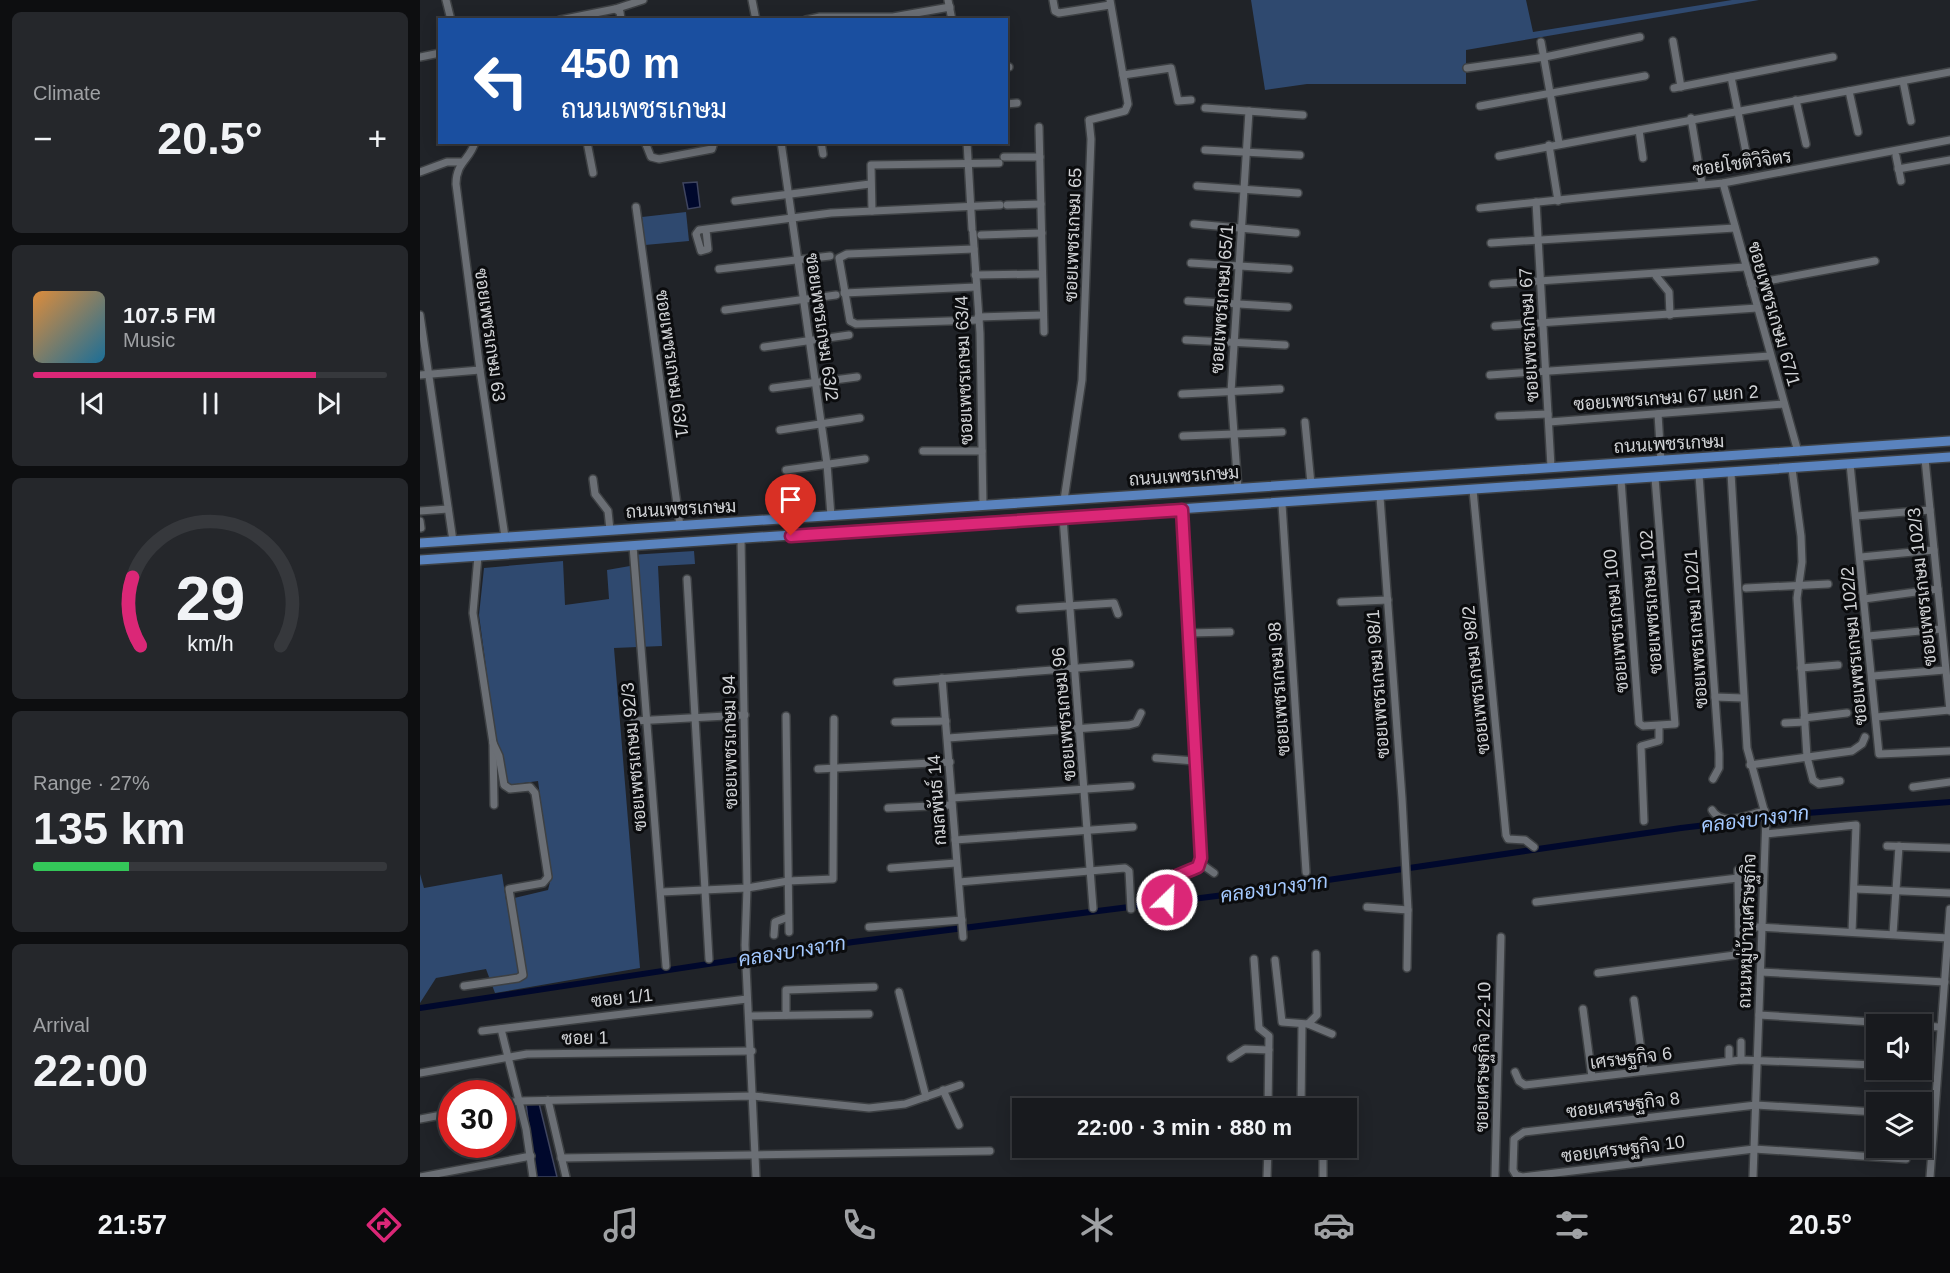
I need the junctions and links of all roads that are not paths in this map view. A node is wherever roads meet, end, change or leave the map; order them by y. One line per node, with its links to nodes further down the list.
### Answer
1 (446, 0): 8 (street)
2 (643, 0): 7 (street)
3 (752, 0): 11 (street)
4 (1053, 0): 5 (street)
5 (1110, 3): 22 (street, ซอยเพชรเกษม 65)
6 (949, 4): 12 (street)
7 (615, 9): 9 (street); 10 (street)
8 (450, 18)
9 (570, 18)
10 (621, 18)
11 (756, 18)
12 (813, 18)
13 (1640, 37): 18 (street)
14 (1673, 41): 24 (street)
15 (1542, 42): 18 (street)
16 (438, 53): 17 (street)
17 (420, 57)
18 (1545, 57): 20 (street); 27 (street)
19 (1833, 57): 24 (street)
20 (1467, 68)
21 (1950, 72): 25 (street)
22 (1123, 75): 28 (street); 179 (street, ซอยเพชรเกษม 65)
23 (1645, 76): 27 (street)
24 (1731, 77): 34 (street)
25 (1903, 81): 26 (street); 38 (street)
26 (1849, 91): 29 (street); 41 (street)
27 (1552, 95): 32 (street); 43 (street)
28 (1191, 100)
29 (1796, 100): 34 (street); 51 (street)
30 (1017, 103): 31 (street)
31 (1008, 104)
32 (1480, 106)
33 (1205, 108): 35 (street)
34 (1738, 110): 37 (street); 55 (street)
35 (1249, 111): 36 (street); 54 (street, ซอยเพชรเกษม 65/1)
36 (1304, 115)
37 (1691, 118): 40 (street); 71 (street)
38 (1911, 121)
39 (1039, 127): 60 (street)
40 (1639, 130): 43 (street); 61 (street)
41 (1858, 132)
42 (1950, 140): 69 (street, ซอยโชติวิจิตร)
43 (1559, 143): 52 (street)
44 (474, 144): 63 (street, ซอยเพชรเกษม 63)
45 (587, 144): 67 (street)
46 (646, 144): 47 (street)
47 (714, 144)
48 (781, 144): 75 (street, ซอยเพชรเกษม 63/2)
49 (821, 144): 56 (street)
50 (967, 144): 64 (street, ซอยเพชรเกษม 63/4)
51 (1806, 144)
52 (1549, 145): 58 (street); 77 (street)
53 (1205, 150): 54 (street)
54 (1247, 151): 57 (street); 73 (street, ซอยเพชรเกษม 65/1)
55 (1746, 152)
56 (823, 154)
57 (1300, 155)
58 (1499, 156)
59 (1896, 156): 65 (street)
60 (1040, 157): 64 (street); 79 (street)
61 (1642, 158)
62 (1950, 160): 65 (street)
63 (462, 162): 66 (street); 132 (street, ซอยเพชรเกษม 63)
64 (968, 163): 70 (street); 81 (street, ซอยเพชรเกษม 63/4)
65 (1898, 169): 68 (street)
66 (420, 172)
67 (593, 173)
68 (1901, 181)
69 (1723, 183): 71 (street, ซอยโชติวิจิตร); 87 (street, ซอยเพชรเกษม 67/1)
70 (870, 184): 75 (street); 83 (street)
71 (1702, 184): 77 (street, ซอยโชติวิจิตร)
72 (1197, 186): 73 (street)
73 (1245, 190): 74 (street); 86 (street, ซอยเพชรเกษม 65/1)
74 (1298, 193)
75 (787, 194): 76 (street); 84 (street, ซอยเพชรเกษม 63/2)
76 (735, 201)
77 (1558, 201): 78 (street, ซอยโชติวิจิตร)
78 (1536, 202): 82 (street, ซอยโชติวิจิตร); 92 (street, ซอยเพชรเกษม 67)
79 (1041, 204): 81 (street); 89 (street)
80 (636, 207): 193 (street, ซอยเพชรเกษม 63/1)
81 (971, 207): 83 (street); 94 (street, ซอยเพชรเกษม 63/4)
82 (1480, 208)
83 (872, 211): 84 (street)
84 (791, 217): 88 (street); 96 (street, ซอยเพชรเกษม 63/2)
85 (1194, 224): 86 (street)
86 (1242, 227): 90 (street); 99 (street, ซอยเพชรเกษม 65/1)
87 (1735, 228): 92 (street); 100 (street, ซอยเพชรเกษม 67/1)
88 (706, 230)
89 (1042, 233): 91 (street); 103 (street)
90 (1296, 233)
91 (981, 235)
92 (1538, 239): 93 (street); 106 (street, ซอยเพชรเกษม 67)
93 (1491, 243)
94 (974, 249): 104 (street, ซอยเพชรเกษม 63/4); 110 (street)
95 (830, 256): 96 (street)
96 (797, 259): 101 (street); 112 (street, ซอยเพชรเกษม 63/2)
97 (1875, 261): 108 (street)
98 (1191, 263): 99 (street)
99 (1239, 267): 102 (street); 114 (street, ซอยเพชรเกษม 65/1)
100 (1745, 267): 106 (street); 108 (street, ซอยเพชรเกษม 67/1)
101 (719, 269)
102 (1289, 269)
103 (1042, 274): 104 (street); 119 (street)
104 (975, 275): 109 (street, ซอยเพชรเกษม 63/4)
105 (1656, 276): 120 (street)
106 (1542, 282): 107 (street); 122 (street, ซอยเพชรเกษม 67)
107 (1493, 284)
108 (1751, 285): 116 (street, ซอยเพชรเกษม 67/1)
109 (976, 287): 110 (street); 121 (street, ซอยเพชรเกษม 63/4)
110 (844, 292): 121 (street)
111 (836, 296): 112 (street)
112 (803, 300): 117 (street); 127 (street, ซอยเพชรเกษม 63/2)
113 (1188, 301): 114 (street)
114 (1236, 304): 115 (street); 128 (street, ซอยเพชรเกษม 65/1)
115 (1288, 307)
116 (1757, 308): 120 (street); 131 (street, ซอยเพชรเกษม 67/1)
117 (725, 310)
118 (420, 315): 134 (street)
119 (1043, 315): 121 (street); 124 (street)
120 (1670, 315): 122 (street)
121 (978, 318): 156 (street, ซอยเพชรเกษม 63/4)
122 (1543, 323): 123 (street); 133 (street, ซอยเพชรเกษม 67)
123 (1495, 326)
124 (1044, 332)
125 (849, 335): 127 (street)
126 (1186, 340): 128 (street)
127 (808, 342): 130 (street); 138 (street, ซอยเพชรเกษม 63/2)
128 (1234, 343): 129 (street); 141 (street, ซอยเพชรเกษม 65/1)
129 (1285, 345)
130 (764, 347)
131 (1770, 356): 133 (street); 143 (street, ซอยเพชรเกษม 67/1)
132 (480, 370): 134 (street); 196 (street, ซอยเพชรเกษม 63)
133 (1547, 372): 136 (street); 147 (street, ซอยเพชรเกษม 67)
134 (429, 374): 135 (street); 184 (street)
135 (420, 375)
136 (1490, 375)
137 (857, 377): 138 (street)
138 (814, 383): 139 (street); 149 (street, ซอยเพชรเกษม 63/2)
139 (773, 388)
140 (1280, 389): 141 (street)
141 (1231, 392): 142 (street); 152 (street, ซอยเพชรเกษม 65/1)
142 (1182, 394)
143 (1784, 404): 144 (street, ซอยเพชรเกษม 67 แยก 2); 157 (street, ซอยเพชรเกษม 67/1)
144 (1658, 414): 147 (street, ซอยเพชรเกษม 67 แยก 2); 162 (street)
145 (1499, 416): 147 (street, ซอยเพชรเกษม 67 แยก 2)
146 (860, 418): 149 (street)
147 (1549, 418): 165 (street, ซอยเพชรเกษม 67)
148 (1305, 422): 173 (street)
149 (821, 423): 150 (street); 163 (street, ซอยเพชรเกษม 63/2)
150 (780, 430)
151 (1282, 432): 152 (street)
152 (1233, 435): 153 (street); 176 (street, ซอยเพชรเกษม 65/1)
153 (1183, 436)
154 (1950, 441): 157 (main road, ถนนเพชรเกษม)
155 (923, 451): 156 (street)
156 (982, 451): 183 (street, ซอยเพชรเกษม 63/4)
157 (1798, 452): 158 (main road, ถนนเพชรเกษม)
158 (1730, 457): 162 (main road, ถนนเพชรเกษม); 168 (main road)
159 (1950, 458): 161 (main road, ถนนเพชรเกษม)
160 (865, 459): 163 (street)
161 (1925, 459): 164 (main road, ถนนเพชรเกษม); 187 (street, ซอยเพชรเกษม 102/3)
162 (1661, 461): 165 (main road, ถนนเพชรเกษม)
163 (827, 464): 167 (street); 188 (street, ซอยเพชรเกษม 63/2)
164 (1850, 464): 166 (main road, ถนนเพชรเกษม); 189 (street, ซอยเพชรเกษม 102/2)
165 (1551, 467): 173 (main road, ถนนเพชรเกษม)
166 (1792, 469): 168 (main road, ถนนเพชรเกษม); 207 (street)
167 (786, 470)
168 (1731, 473): 169 (main road, ถนนเพชรเกษม); 229 (street, ถนนหมู่บ้านเศรษฐกิจ)
169 (1699, 475): 170 (main road, ถนนเพชรเกษม); 228 (street, ซอยเพชรเกษม 102/1)
170 (1655, 478): 172 (main road, ถนนเพชรเกษม); 244 (street, ซอยเพชรเกษม 102)
171 (593, 479): 195 (street)
172 (1621, 480): 177 (main road, ถนนเพชรเกษม); 244 (street, ซอยเพชรเกษม 100)
173 (1311, 484): 174 (main road, ถนนเพชรเกษม)
174 (1294, 485): 175 (main road, ถนนเพชรเกษม); 180 (main road)
175 (1258, 488): 176 (main road, ถนนเพชรเกษม); 182 (main road)
176 (1238, 489): 179 (main road, ถนนเพชรเกษม)
177 (1473, 490): 178 (main road, ถนนเพชรเกษม); 275 (street, ซอยเพชรเกษม 98/2)
178 (1380, 497): 180 (main road, ถนนเพชรเกษม); 211 (street, ซอยเพชรเกษม 98/1)
179 (1064, 500): 183 (main road, ถนนเพชรเกษม)
180 (1298, 502): 181 (main road, ถนนเพชรเกษม)
181 (1282, 504): 182 (main road, ถนนเพชรเกษม); 281 (street, ซอยเพชรเกษม 98)
182 (1268, 505): 186 (main road, ถนนเพชรเกษม)
183 (983, 506): 188 (main road, ถนนเพชรเกษม)
184 (448, 509): 185 (street); 198 (street)
185 (420, 510)
186 (1182, 510): 190 (main road, ถนนเพชรเกษม); 218 (street)
187 (1930, 510): 189 (street); 201 (street, ซอยเพชรเกษม 102/3)
188 (831, 516): 192 (main road, ถนนเพชรเกษม)
189 (1856, 516): 203 (street, ซอยเพชรเกษม 102/2)
190 (1063, 518): 197 (main road, ถนนเพชรเกษม); 213 (street, ซอยเพชรเกษม 96)
191 (420, 521): 194 (street)
192 (748, 522): 193 (main road, ถนนเพชรเกษม); 197 (main road)
193 (680, 526): 195 (main road, ถนนเพชรเกษม)
194 (421, 528)
195 (610, 530): 196 (main road, ถนนเพชรเกษม)
196 (505, 537): 198 (main road, ถนนเพชรเกษม)
197 (745, 539): 200 (main road, ถนนเพชรเกษม); 233 (street, ซอยเพชรเกษม 94)
198 (453, 541): 199 (main road, ถนนเพชรเกษม)
199 (420, 543)
200 (633, 546): 202 (main road, ถนนเพชรเกษม); 240 (street, ซอยเพชรเกษม 92/3)
201 (1934, 550): 203 (street); 209 (street, ซอยเพชรเกษม 102/3)
202 (478, 556): 204 (main road, ถนนเพชรเกษม); 248 (street)
203 (1860, 557): 210 (street, ซอยเพชรเกษม 102/2)
204 (420, 560)
205 (687, 579): 236 (street)
206 (1828, 584): 207 (street)
207 (1799, 585): 208 (street); 223 (street)
208 (1746, 588)
209 (1938, 590): 210 (street); 216 (street, ซอยเพชรเกษม 102/3)
210 (1864, 599): 219 (street, ซอยเพชรเกษม 102/2)
211 (1388, 600): 212 (street); 297 (street, ซอยเพชรเกษม 98/1)
212 (1341, 602)
213 (1071, 605): 214 (street); 215 (street); 222 (street, ซอยเพชรเกษม 96)
214 (1020, 609)
215 (1118, 614)
216 (1941, 629): 219 (street); 224 (street, ซอยเพชรเกษม 102/3)
217 (1230, 632): 218 (street)
218 (1189, 633): 252 (street)
219 (1868, 636): 225 (street, ซอยเพชรเกษม 102/2)
220 (1130, 664): 222 (street)
221 (1838, 665): 223 (street)
222 (1076, 668): 226 (street); 245 (street, ซอยเพชรเกษม 96)
223 (1801, 668): 238 (street)
224 (1945, 670): 225 (street); 230 (street, ซอยเพชรเกษม 102/3)
225 (1873, 676): 235 (street, ซอยเพชรเกษม 102/2)
226 (942, 678): 227 (street); 241 (street, กมลพันธ์ 14)
227 (897, 682)
228 (1715, 698): 229 (street); 257 (street, ซอยเพชรเกษม 102/1)
229 (1743, 698): 254 (street, ถนนหมู่บ้านเศรษฐกิจ)
230 (1950, 710): 235 (street)
231 (1142, 713): 245 (street)
232 (1847, 713): 238 (street)
233 (745, 715): 236 (street); 285 (street, ซอยเพชรเกษม 94)
234 (786, 716): 283 (street)
235 (1876, 717): 249 (street, ซอยเพชรเกษม 102/2)
236 (695, 718): 240 (street); 286 (street)
237 (834, 719): 256 (street)
238 (1805, 720): 243 (street); 250 (street)
239 (634, 721): 240 (street)
240 (646, 721): 289 (street, ซอยเพชรเกษม 92/3)
241 (946, 721): 242 (street); 247 (street, กมลพันธ์ 14)
242 (895, 722)
243 (1785, 723)
244 (1659, 726): 268 (street)
245 (1080, 728): 247 (street); 262 (street, ซอยเพชรเกษม 96)
246 (1865, 737): 250 (street)
247 (948, 738): 253 (street, กมลพันธ์ 14)
248 (493, 743): 264 (street); 319 (street)
249 (1950, 751)
250 (1807, 757): 254 (street); 258 (street)
251 (1156, 758): 252 (street)
252 (1195, 761): 278 (street)
253 (950, 762): 256 (street); 263 (street, กมลพันธ์ 14)
254 (1750, 765): 267 (street, ถนนหมู่บ้านเศรษฐกิจ)
255 (818, 769): 256 (street)
256 (833, 769): 283 (street)
257 (1713, 779)
258 (1840, 781)
259 (1950, 782): 261 (street)
260 (1131, 786): 262 (street)
261 (1912, 787)
262 (1085, 789): 263 (street); 270 (street, ซอยเพชรเกษม 96)
263 (952, 801): 265 (street); 272 (street, กมลพันธ์ 14)
264 (494, 805)
265 (888, 808)
266 (1712, 810): 267 (street)
267 (1766, 814): 271 (street, ถนนหมู่บ้านเศรษฐกิจ)
268 (1644, 821)
269 (1133, 827): 270 (street)
270 (1088, 830): 272 (street); 280 (street, ซอยเพชรเกษม 96)
271 (1766, 831): 287 (street); 302 (street, ถนนหมู่บ้านเศรษฐกิจ)
272 (955, 840): 277 (street, กมลพันธ์ 14)
273 (1887, 846): 274 (street)
274 (1899, 846): 276 (street); 288 (street)
275 (1534, 847)
276 (1950, 848)
277 (956, 863): 279 (street); 284 (street, กมลพันธ์ 14)
278 (1200, 863): 282 (street); 291 (street)
279 (891, 868)
280 (1091, 871): 284 (street); 294 (street, ซอยเพชรเกษม 96); 295 (street)
281 (1306, 872)
282 (1214, 873)
283 (788, 881): 285 (street); 298 (street)
284 (959, 882): 299 (street, กมลพันธ์ 14)
285 (747, 888): 286 (street); 322 (street, ซอยเพชรเกษม 94)
286 (707, 889): 289 (street); 311 (street)
287 (1855, 889): 288 (street); 304 (street)
288 (1896, 891): 290 (street); 305 (street)
289 (661, 892): 314 (street, ซอยเพชรเกษม 92/3)
290 (1950, 893)
291 (1167, 900)
292 (1536, 902): 300 (street)
293 (1367, 907): 297 (street)
294 (1093, 908)
295 (1131, 909)
296 (1950, 909): 309 (street)
297 (1408, 910): 315 (street, ซอยเพชรเกษม 98/1)
298 (788, 917): 303 (street); 306 (street)
299 (962, 920): 301 (street); 308 (street, กมลพันธ์ 14)
300 (1739, 926): 302 (street); 317 (street)
301 (869, 927)
302 (1763, 927): 304 (street); 316 (street, ถนนหมู่บ้านเศรษฐกิจ)
303 (789, 932)
304 (1852, 932): 305 (street)
305 (1893, 934): 309 (street)
306 (774, 935)
307 (1501, 937): 380 (street, ซอยเศรษฐกิจ 22-10)
308 (963, 938)
309 (1948, 938): 318 (street)
310 (1316, 954): 330 (street)
311 (709, 959)
312 (1254, 959): 338 (street)
313 (1275, 960): 330 (street)
314 (666, 966)
315 (1407, 968)
316 (1761, 972): 318 (street); 327 (street, ถนนหมู่บ้านเศรษฐกิจ)
317 (1598, 973)
318 (1945, 982): 332 (street)
319 (464, 986)
320 (874, 987): 326 (street)
321 (899, 992): 353 (street)
322 (747, 999): 328 (street, ซอยเพชรเกษม 94); 333 (street, ซอย 1/1)
323 (1634, 1000): 346 (street)
324 (1583, 1009): 349 (street)
325 (869, 1014): 326 (street)
326 (786, 1015): 328 (street)
327 (1759, 1015): 329 (street); 342 (street, ถนนหมู่บ้านเศรษฐกิจ)
328 (749, 1017): 339 (street, ซอยเพชรเกษม 94)
329 (1866, 1022)
330 (1305, 1024): 335 (street); 355 (street)
331 (1932, 1027): 332 (street)
332 (1940, 1027): 361 (street)
333 (501, 1029): 334 (street, ซอย 1/1); 340 (street)
334 (482, 1031)
335 (1332, 1034)
336 (1741, 1042): 343 (street)
337 (1729, 1049): 344 (street)
338 (1269, 1050): 341 (street); 354 (street)
339 (752, 1051): 340 (street, ซอย 1); 352 (street, ซอยเพชรเกษม 94)
340 (507, 1057): 348 (street, ซอย 1); 356 (street)
341 (1231, 1058)
342 (1757, 1059): 343 (street, เศรษฐกิจ 6); 345 (street, เศรษฐกิจ 6); 359 (street, ถนนหมู่บ้านเศรษฐกิจ)
343 (1741, 1060): 344 (street, เศรษฐกิจ 6)
344 (1729, 1061): 346 (street, เศรษฐกิจ 6)
345 (1866, 1064)
346 (1644, 1071): 349 (street, เศรษฐกิจ 6)
347 (1515, 1072): 349 (street, เศรษฐกิจ 6)
348 (420, 1073)
349 (1592, 1077)
350 (960, 1085): 351 (street)
351 (943, 1090): 353 (street); 364 (street)
352 (753, 1096): 353 (street); 357 (street); 368 (street, ซอยเพชรเกษม 94)
353 (926, 1096)
354 (1268, 1098)
355 (1301, 1098)
356 (519, 1101): 357 (street); 358 (street); 367 (street)
357 (548, 1101): 370 (street)
358 (516, 1102)
359 (1756, 1105): 360 (street); 365 (street, ถนนหมู่บ้านเศรษฐกิจ); 369 (street, ซอยเศรษฐกิจ 8)
360 (1866, 1111)
361 (1934, 1115): 382 (street)
362 (438, 1116): 363 (street)
363 (420, 1119)
364 (960, 1125)
365 (1754, 1149): 369 (street, ซอยเศรษฐกิจ 10); 373 (street); 381 (street, ถนนหมู่บ้านเศรษฐกิจ)
366 (990, 1151): 368 (street)
367 (531, 1155): 374 (street); 375 (street)
368 (756, 1156): 370 (street); 377 (street, ซอยเพชรเกษม 94)
369 (1513, 1156)
370 (561, 1158): 376 (street)
371 (1268, 1158): 378 (street)
372 (1323, 1158): 379 (street)
373 (1906, 1159)
374 (420, 1177)
375 (533, 1177)
376 (566, 1177)
377 (756, 1177)
378 (1267, 1177)
379 (1323, 1177)
380 (1495, 1177)
381 (1753, 1177)
382 (1930, 1177)

